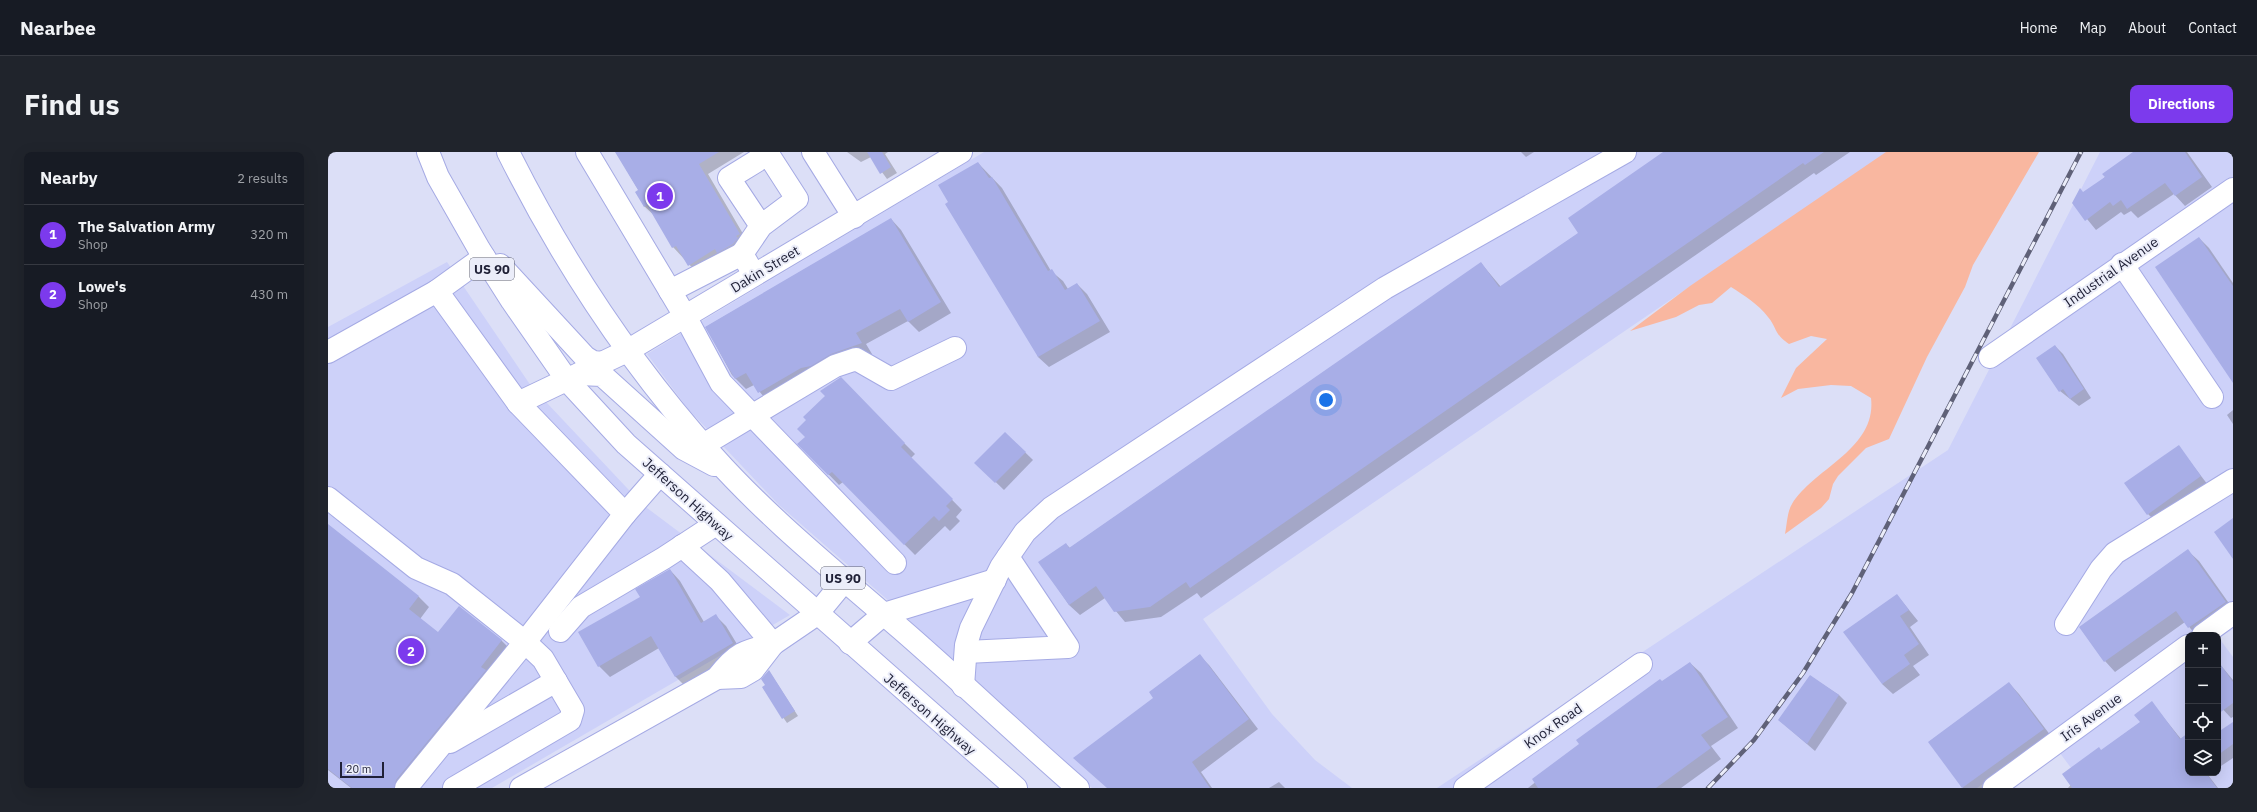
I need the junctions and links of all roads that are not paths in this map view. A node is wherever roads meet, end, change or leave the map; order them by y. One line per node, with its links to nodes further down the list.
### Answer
1 (428, 152): 11 (main road, Jefferson Highway / US 90)
2 (508, 152): 18 (main road, US 90)
3 (587, 152): 15 (main road)
4 (812, 152): 8 (main road)
5 (961, 152): 8 (main road, Dakin Street)
6 (1625, 152): 34 (main road)
7 (2233, 189): 12 (main road, Industrial Avenue)
8 (854, 216): 13 (main road, Dakin Street)
9 (760, 226): 10 (main road)
10 (742, 254): 13 (main road); 15 (main road)
11 (484, 257): 14 (main road); 21 (main road); 22 (main road, Jefferson Highway / US 90)
12 (2122, 264): 20 (main road, Industrial Avenue); 23 (main road)
13 (755, 275): 16 (main road, Dakin Street)
14 (437, 291): 19 (main road); 24 (main road)
15 (670, 291): 16 (main road)
16 (686, 316): 18 (main road, Dakin Street); 25 (main road)
17 (955, 348): 25 (main road)
18 (627, 351): 21 (main road, Dakin Street); 26 (main road, US 90)
19 (328, 352)
20 (1990, 357)
21 (603, 363): 22 (main road, Dakin Street)
22 (573, 378): 24 (main road, Dakin Street); 27 (main road); 28 (main road, Jefferson Highway / US 90)
23 (2212, 397)
24 (518, 403): 31 (main road)
25 (752, 416): 26 (main road); 35 (main road)
26 (703, 445): 27 (main road, US 90)
27 (726, 470): 36 (main road, US 90)
28 (660, 474): 31 (main road); 32 (main road, Jefferson Highway / US 90)
29 (2233, 480): 41 (main road)
30 (328, 498): 44 (main road)
31 (625, 514): 44 (main road)
32 (716, 524): 33 (main road); 39 (main road, Jefferson Highway / US 90)
33 (682, 546): 42 (main road); 46 (main road)
34 (1008, 556): 37 (main road); 48 (main road)
35 (895, 563)
36 (845, 580): 39 (main road); 40 (main road, US 90)
37 (995, 580): 40 (main road); 48 (main road)
38 (2233, 613): 43 (main road)
39 (817, 614): 45 (main road, Jefferson Highway / US 90); 46 (main road)
40 (884, 614): 45 (main road); 51 (main road, US 90)
41 (2066, 624)
42 (560, 631)
43 (2207, 632)
44 (525, 642): 50 (main road); 52 (main road)
45 (850, 643): 56 (main road, Jefferson Highway / US 90)
46 (773, 644): 55 (main road)
47 (2185, 648): 59 (main road, Iris Avenue)
48 (966, 652): 51 (main road)
49 (1641, 664): 58 (main road, Knox Road)
50 (556, 681): 52 (main road); 54 (main road)
51 (963, 686): 57 (main road, US 90)
52 (438, 749): 53 (main road)
53 (406, 788)
54 (454, 788)
55 (521, 788)
56 (1016, 788)
57 (1078, 788)
58 (1464, 788)
59 (1994, 788)

